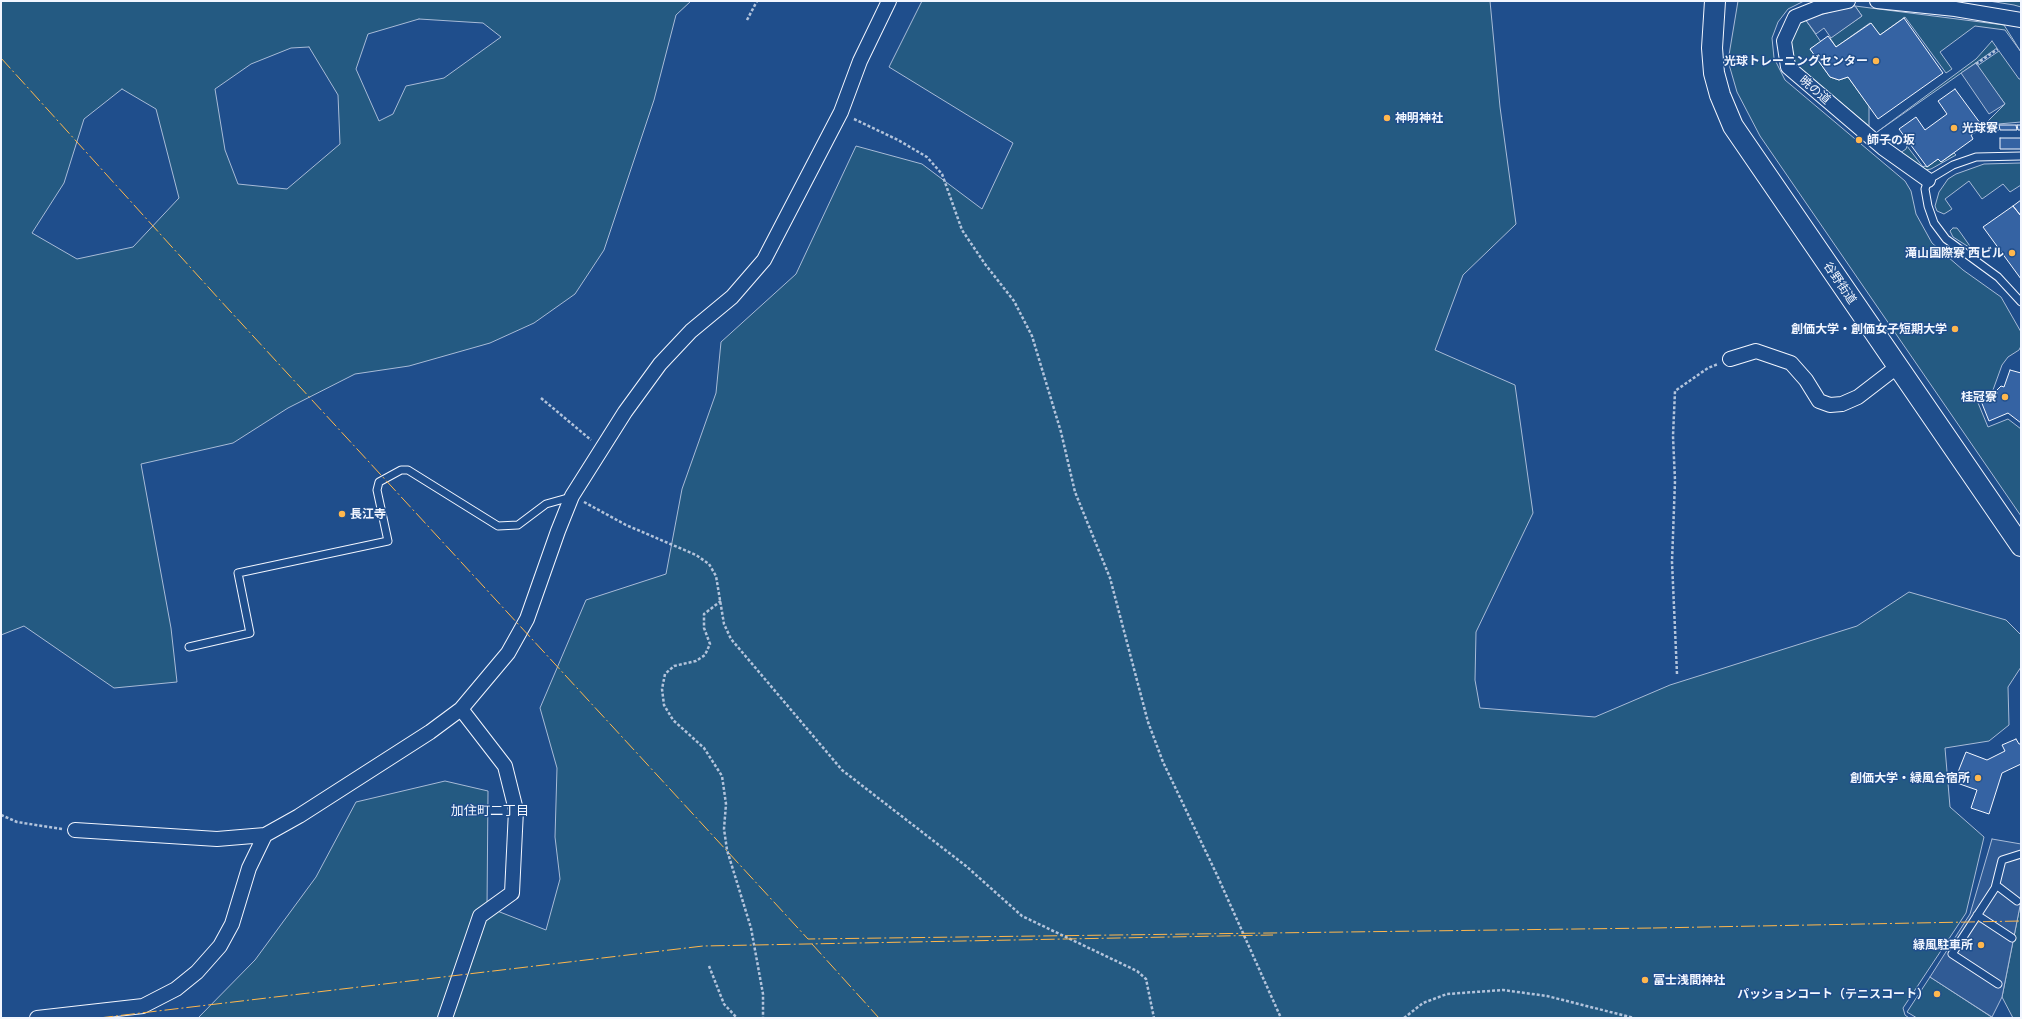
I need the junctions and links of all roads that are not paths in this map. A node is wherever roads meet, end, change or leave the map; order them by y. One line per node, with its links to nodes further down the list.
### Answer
1 (889, 1): 11 (street)
2 (1715, 1): 10 (main road, 谷野街道)
3 (1848, 1): 7 (street, 暁の道)
4 (1876, 1): 5 (street)
5 (2021, 20)
6 (2021, 156): 7 (lane)
7 (1928, 180): 8 (lane)
8 (2021, 302)
9 (1730, 359): 10 (street)
10 (1897, 367): 12 (main road, 谷野街道)
11 (572, 496): 13 (lane); 14 (street)
12 (2021, 546)
13 (189, 648)
14 (461, 709): 16 (street); 24 (street)
15 (75, 830): 16 (street)
16 (265, 835): 23 (street)
17 (2021, 854): 18 (lane)
18 (1996, 885): 19 (lane); 20 (lane)
19 (2017, 901)
20 (1977, 915): 21 (lane); 22 (lane)
21 (2012, 938)
22 (1998, 984)
23 (37, 1018)
24 (445, 1018)

